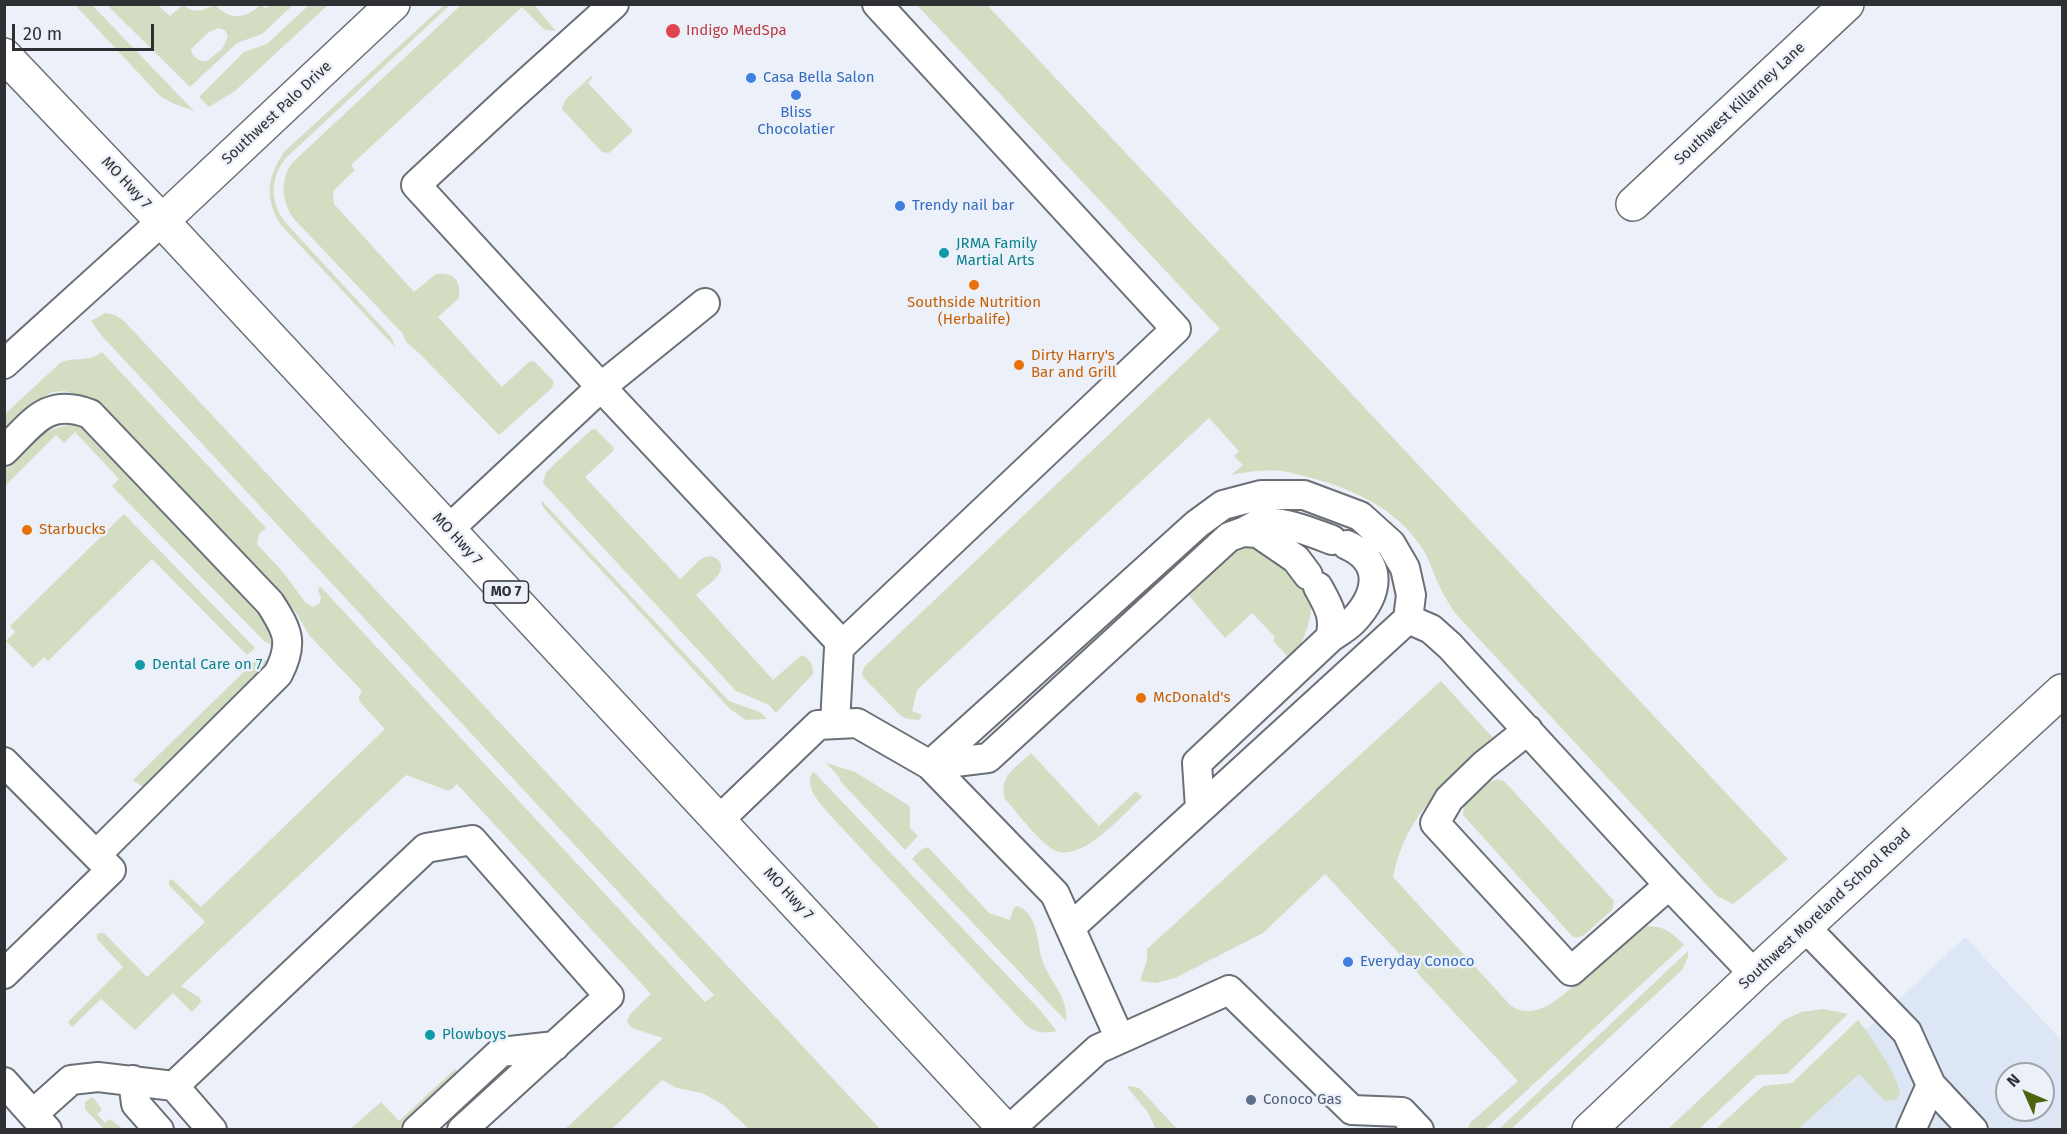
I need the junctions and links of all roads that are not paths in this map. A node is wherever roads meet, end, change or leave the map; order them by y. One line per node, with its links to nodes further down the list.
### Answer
1 (393, 4): 7 (main road, Southwest Palo Drive)
2 (614, 4): 10 (lane)
3 (877, 4): 16 (lane)
4 (1847, 4): 6 (main road, Southwest Killarney Lane)
5 (4, 55): 7 (main road, MO Hwy 7 / MO 7)
6 (1633, 204)
7 (162, 221): 9 (lane); 12 (main road, MO Hwy 7 / MO 7)
8 (705, 303): 10 (lane)
9 (4, 364)
10 (601, 387): 12 (lane); 16 (lane)
11 (4, 451): 24 (lane)
12 (448, 530): 23 (main road, MO Hwy 7 / MO 7)
13 (1243, 532): 15 (lane); 15 (lane); 21 (lane)
14 (1408, 619): 19 (lane); 21 (lane); 22 (lane)
15 (1330, 638): 22 (lane)
16 (842, 644): 18 (lane)
17 (2062, 691): 27 (main road, Southwest Moreland School Road)
18 (835, 724): 21 (lane); 23 (lane)
19 (1528, 730): 25 (lane); 25 (lane)
20 (4, 762): 24 (lane)
21 (930, 765): 26 (lane)
22 (1200, 808): 26 (lane)
23 (719, 820): 41 (main road, MO Hwy 7 / MO 7)
24 (96, 855): 28 (lane)
25 (1669, 885): 29 (lane)
26 (1071, 927): 30 (lane)
27 (1806, 928): 29 (main road, Southwest Moreland School Road); 34 (lane)
28 (4, 974)
29 (1754, 974): 43 (main road, Southwest Moreland School Road)
30 (1120, 1040): 41 (lane); 42 (lane)
31 (555, 1046): 35 (lane); 39 (lane); 40 (lane)
32 (134, 1080): 35 (lane); 36 (lane); 37 (lane)
33 (4, 1082): 36 (lane)
34 (1931, 1085): 44 (lane); 45 (lane)
35 (174, 1086): 38 (lane)
36 (40, 1122)
37 (159, 1130)
38 (212, 1130)
39 (417, 1130)
40 (462, 1130)
41 (1008, 1130)
42 (1419, 1130)
43 (1589, 1130)
44 (1911, 1130)
45 (1973, 1130)

